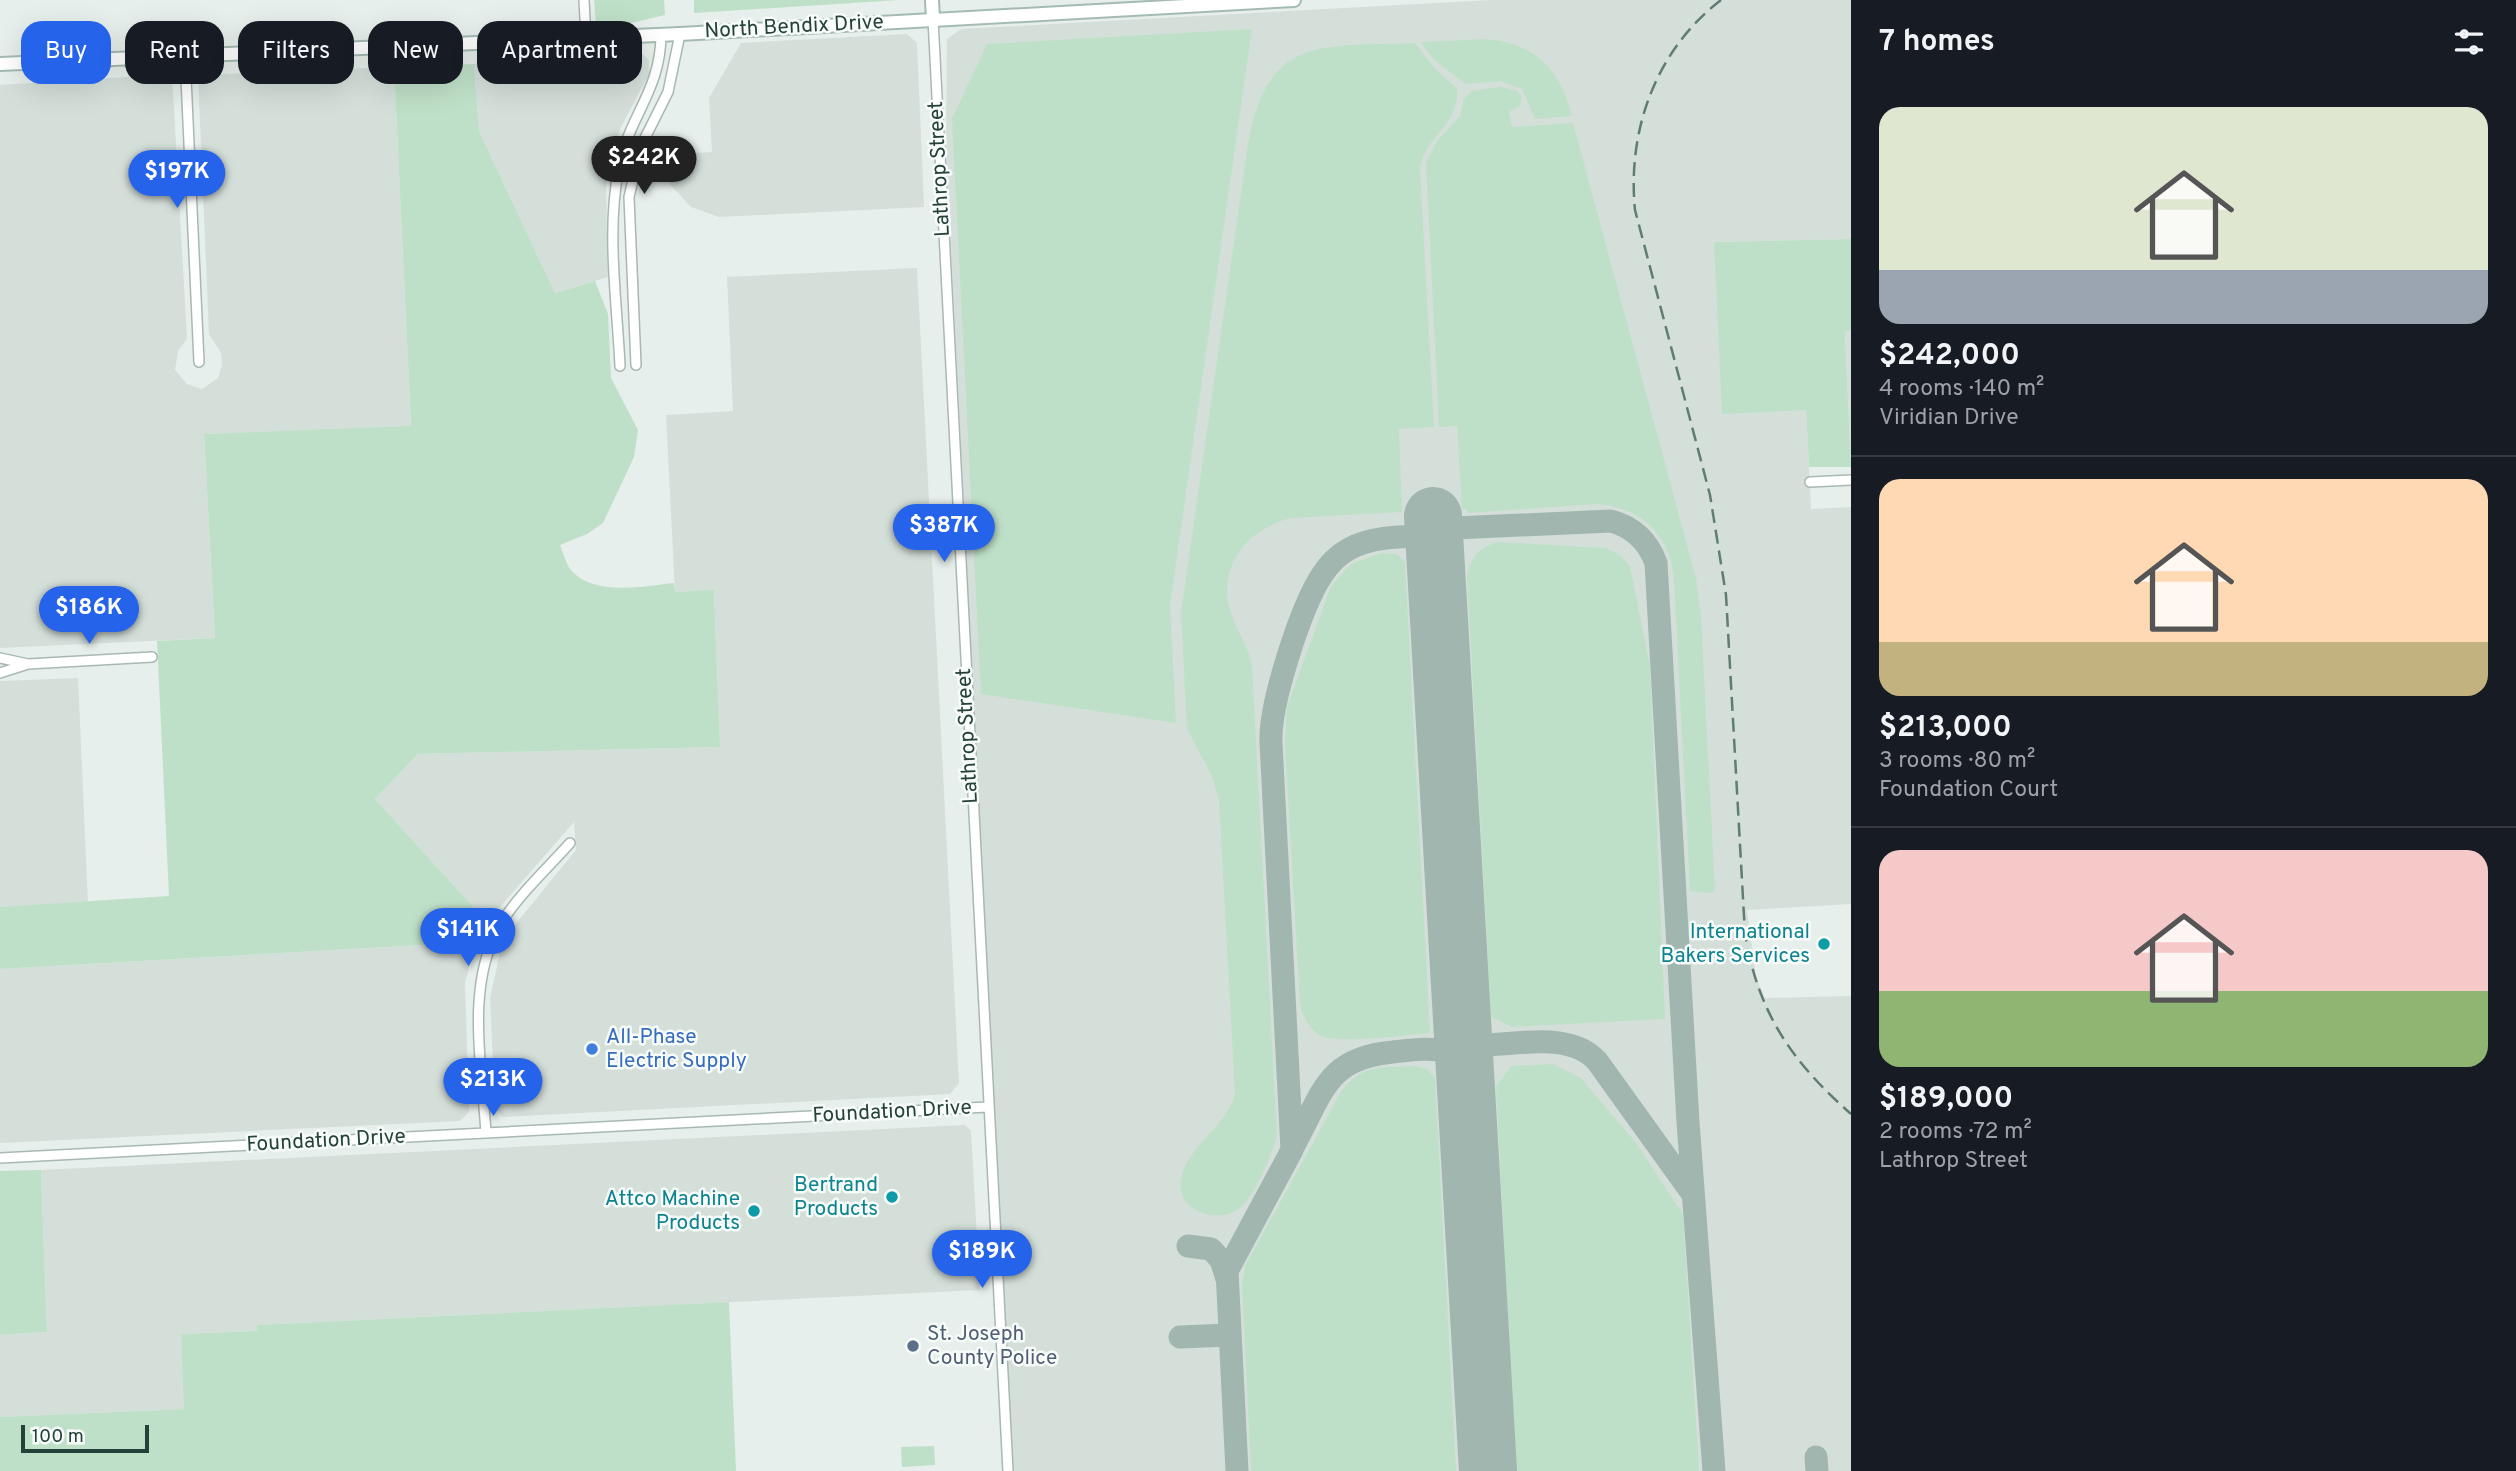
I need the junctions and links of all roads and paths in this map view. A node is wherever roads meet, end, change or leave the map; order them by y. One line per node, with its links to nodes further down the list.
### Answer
1 (584, 0): 5 (street)
2 (932, 0): 4 (street, Lathrop Street)
3 (1294, 0): 4 (street, North Bendix Drive)
4 (933, 19): 7 (street, North Bendix Drive); 24 (street, Lathrop Street)
5 (585, 21)
6 (661, 34): 7 (street, North Bendix Drive); 8 (street, North Bendix Drive); 16 (street)
7 (680, 34): 15 (street)
8 (642, 35)
9 (477, 43): 10 (street, North Bendix Drive)
10 (224, 54)
11 (125, 59): 12 (street, North Bendix Drive)
12 (0, 64)
13 (186, 84): 14 (street)
14 (199, 362)
15 (636, 365)
16 (620, 366)
17 (1851, 480): 18 (street)
18 (1810, 482)
19 (0, 657): 21 (street)
20 (152, 657): 21 (street)
21 (28, 664): 22 (street)
22 (0, 673)
23 (570, 843): 25 (street)
24 (987, 1107): 25 (street, Foundation Drive); 27 (street, Lathrop Street)
25 (486, 1133): 26 (street, Foundation Drive)
26 (0, 1158)
27 (1008, 1471)

